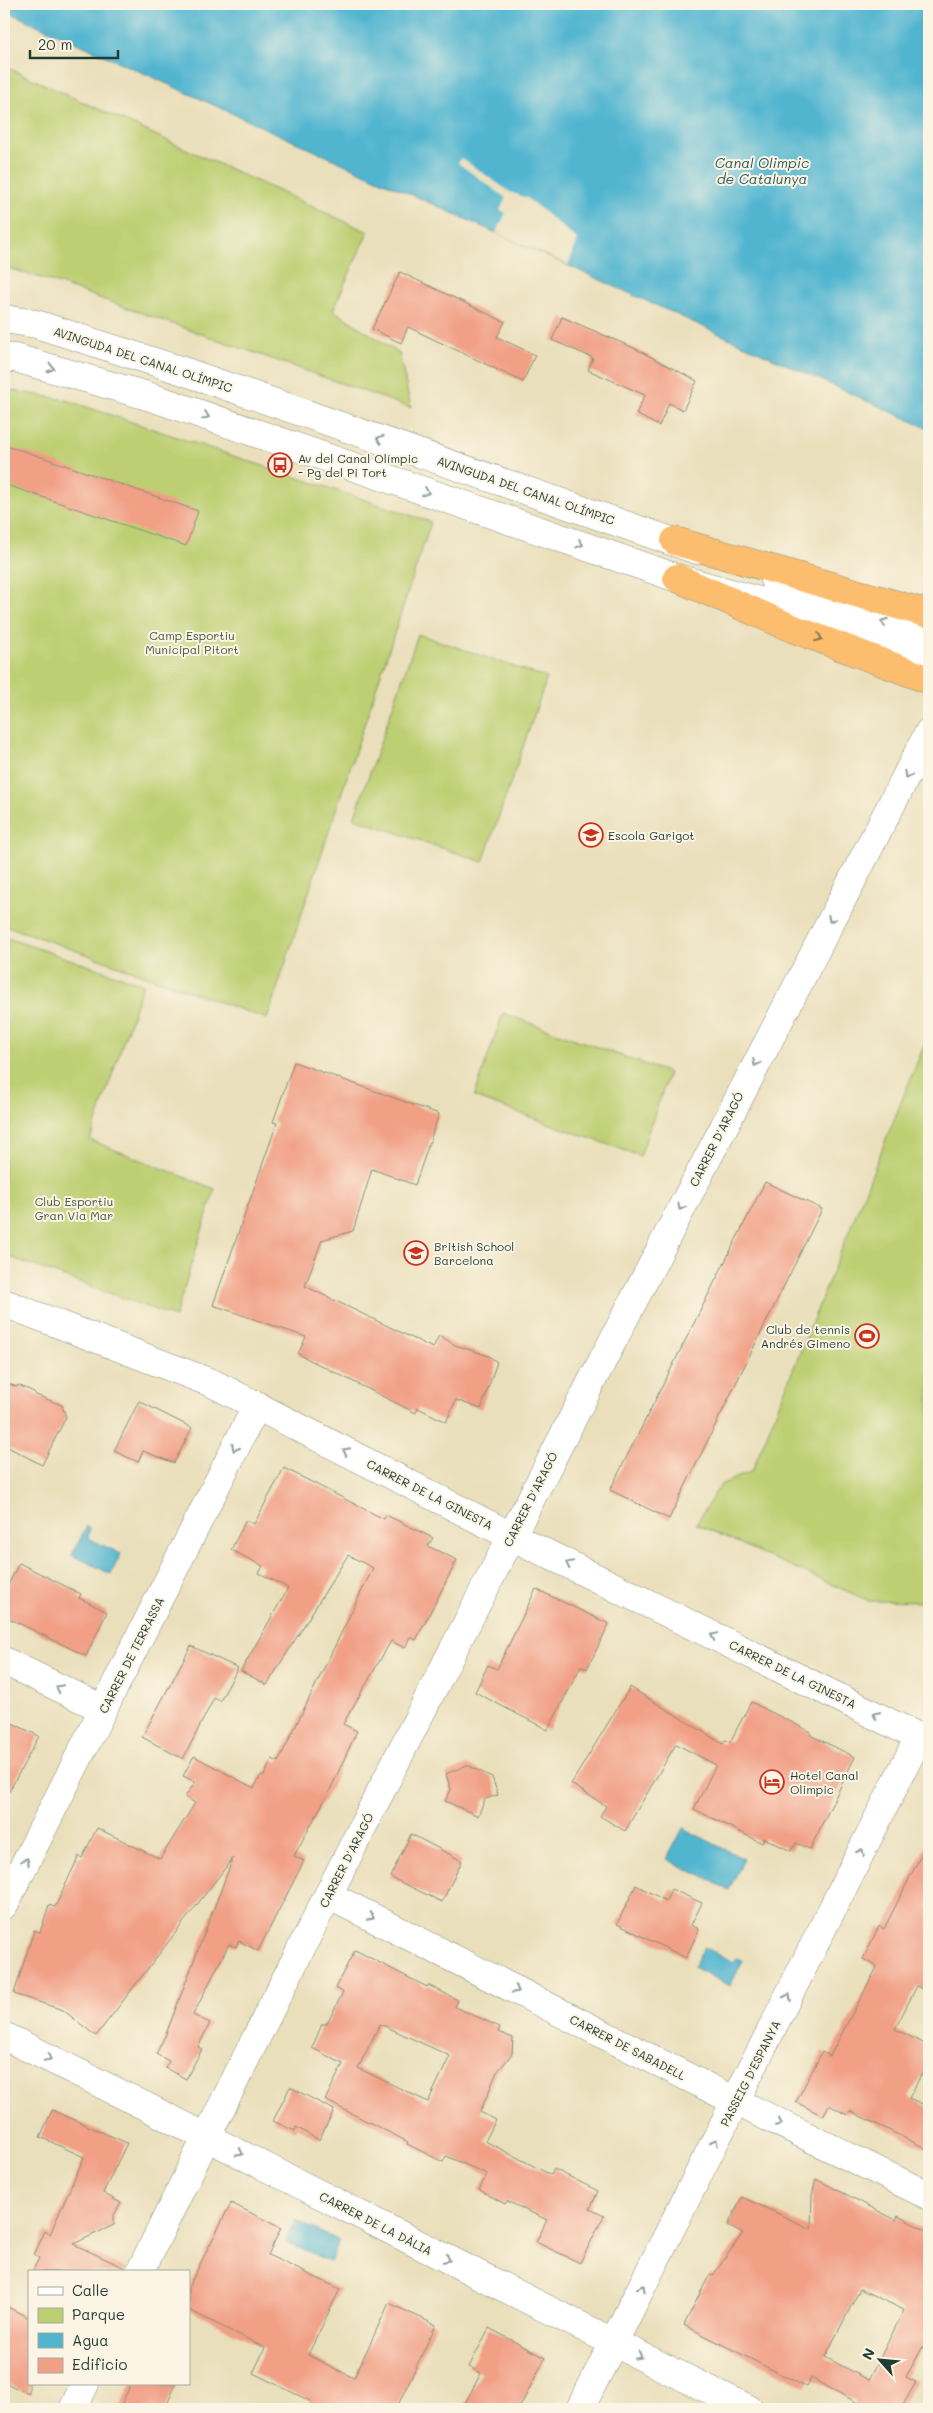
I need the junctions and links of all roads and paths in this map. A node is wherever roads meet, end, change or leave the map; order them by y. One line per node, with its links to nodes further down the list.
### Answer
1 (4, 319): 3 (street, AVINGUDA DEL CANAL OLÍMPIC, one-way to 1)
2 (4, 358): 4 (street, one-way to 4)
3 (675, 541): 5 (highway); 6 (street, AVINGUDA DEL CANAL OLÍMPIC, one-way to 3)
4 (677, 578): 7 (street); 8 (highway, one-way to 8)
5 (929, 614)
6 (929, 638)
7 (929, 659)
8 (929, 680)
9 (929, 732): 12 (street, CARRER D'ARAGÓ, one-way to 12)
10 (4, 1304): 11 (street, CARRER DE LA GINESTA)
11 (257, 1405): 12 (street, CARRER DE LA GINESTA, one-way to 11); 14 (street, CARRER DE TERRASSA, one-way to 14)
12 (512, 1536): 15 (street, CARRER DE LA GINESTA, one-way to 12); 16 (street, CARRER D'ARAGÓ)
13 (4, 1661): 14 (street, one-way to 13)
14 (103, 1709): 17 (street, CARRER DE TERRASSA, one-way to 14)
15 (924, 1740): 19 (street, PASSEIG D'ESPANYA, one-way to 15)
16 (328, 1895): 19 (street, CARRER DE SABADELL, one-way to 19); 20 (street, CARRER D'ARAGÓ)
17 (4, 1905)
18 (4, 2036): 20 (street, CARRER DE LA DÀLIA, one-way to 20)
19 (735, 2102): 21 (street, CARRER DE SABADELL, one-way to 21); 23 (street, PASSEIG D'ESPANYA, one-way to 19)
20 (208, 2137): 22 (street, CARRER D'ARAGÓ); 23 (street, CARRER DE LA DÀLIA, one-way to 23)
21 (929, 2196)
22 (141, 2270)
23 (613, 2344): 26 (street, PASSEIG D'ESPANYA); 27 (street, CARRER DE LA DÀLIA, one-way to 27)
24 (84, 2386): 25 (street)
25 (73, 2409)
26 (580, 2409)
27 (749, 2409)

